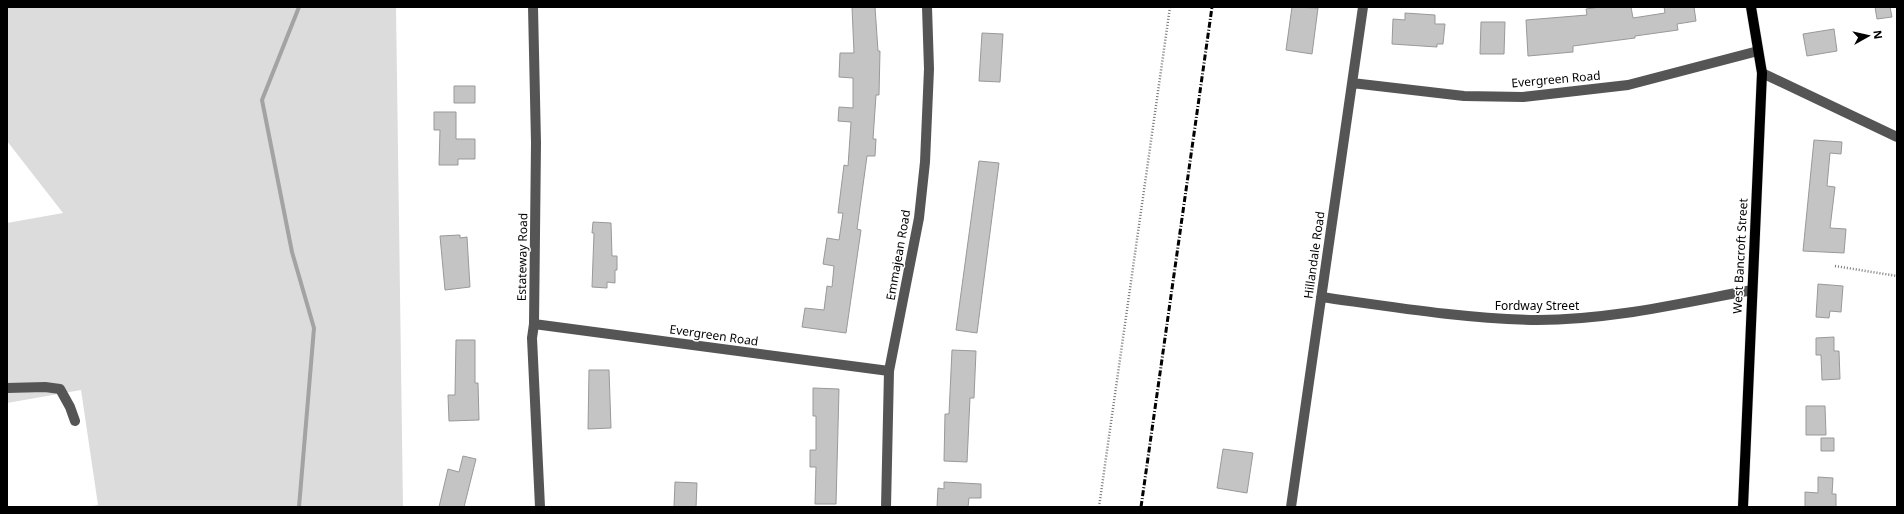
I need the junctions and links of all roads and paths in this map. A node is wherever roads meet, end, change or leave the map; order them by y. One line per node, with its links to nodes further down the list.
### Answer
1 (533, 7): 14 (street, Estateway Road)
2 (927, 7): 15 (street, Emmajean Road)
3 (1170, 7): 20 (path)
4 (1363, 7): 8 (street, Hillandale Road)
5 (1751, 7): 6 (main road, West Bancroft Street)
6 (1758, 51): 7 (main road, West Bancroft Street); 8 (street, Evergreen Road)
7 (1762, 73): 9 (street); 12 (main road, West Bancroft Street)
8 (1352, 83): 13 (street, Hillandale Road)
9 (1897, 137)
10 (1835, 266): 11 (path)
11 (1897, 276)
12 (1752, 290): 13 (street, Fordway Street); 22 (main road, West Bancroft Street)
13 (1321, 297): 21 (street, Hillandale Road)
14 (534, 324): 15 (street, Evergreen Road); 18 (street, Estateway Road)
15 (889, 371): 19 (street, Emmajean Road)
16 (7, 388): 17 (street)
17 (75, 421)
18 (540, 507)
19 (886, 507)
20 (1098, 507)
21 (1291, 507)
22 (1743, 507)

